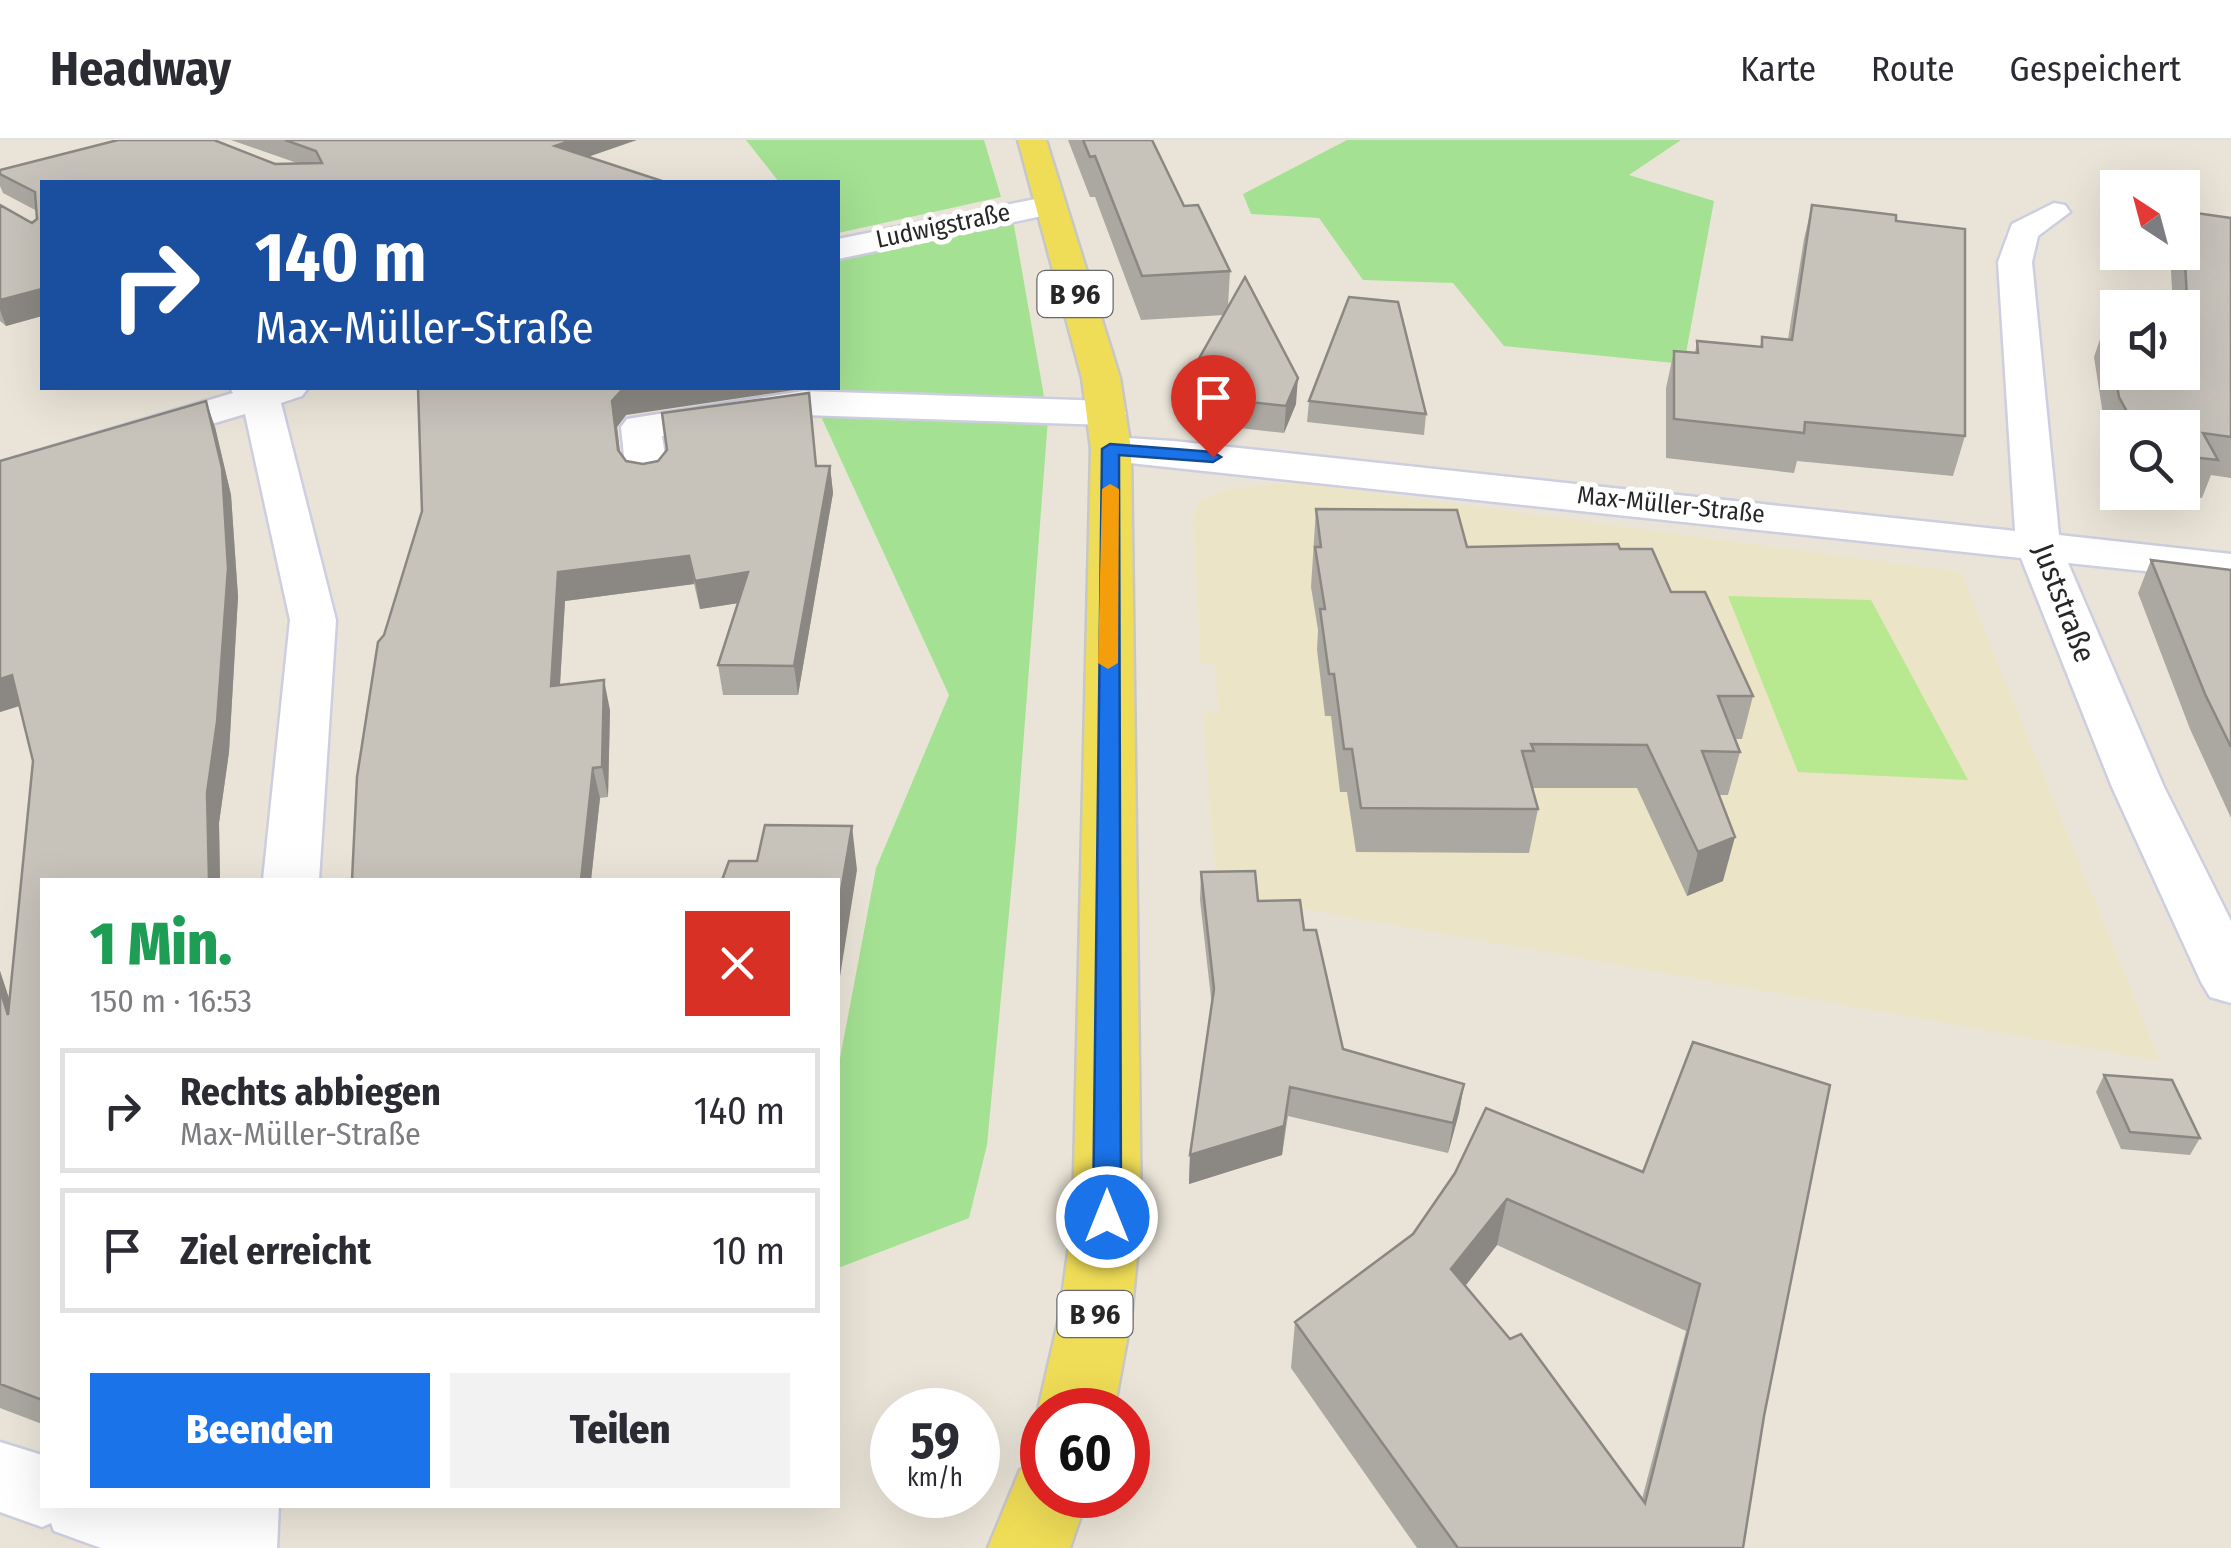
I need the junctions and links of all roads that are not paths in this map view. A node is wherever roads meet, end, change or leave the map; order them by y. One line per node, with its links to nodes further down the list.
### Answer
1 (1032, 140): 2 (main road, B 96)
2 (1050, 205): 4 (street, Ludwigstraße); 6 (main road, B 96)
3 (2054, 212): 9 (street, Juststraße)
4 (840, 249)
5 (267, 390): 7 (street); 11 (street)
6 (1109, 431): 8 (street, Max-Müller-Straße); 9 (street, Max-Müller-Straße); 13 (main road, B 96)
7 (0, 475)
8 (648, 475)
9 (2038, 544): 10 (street, Max-Müller-Straße); 12 (street, Juststraße)
10 (2231, 566)
11 (291, 878)
12 (2231, 982)
13 (1081, 1388)
14 (0, 1477): 15 (street)
15 (40, 1491)
16 (91, 1508): 19 (street)
17 (239, 1508): 20 (street)
18 (1040, 1518): 21 (main road)
19 (208, 1548)
20 (236, 1548)
21 (1029, 1548)

